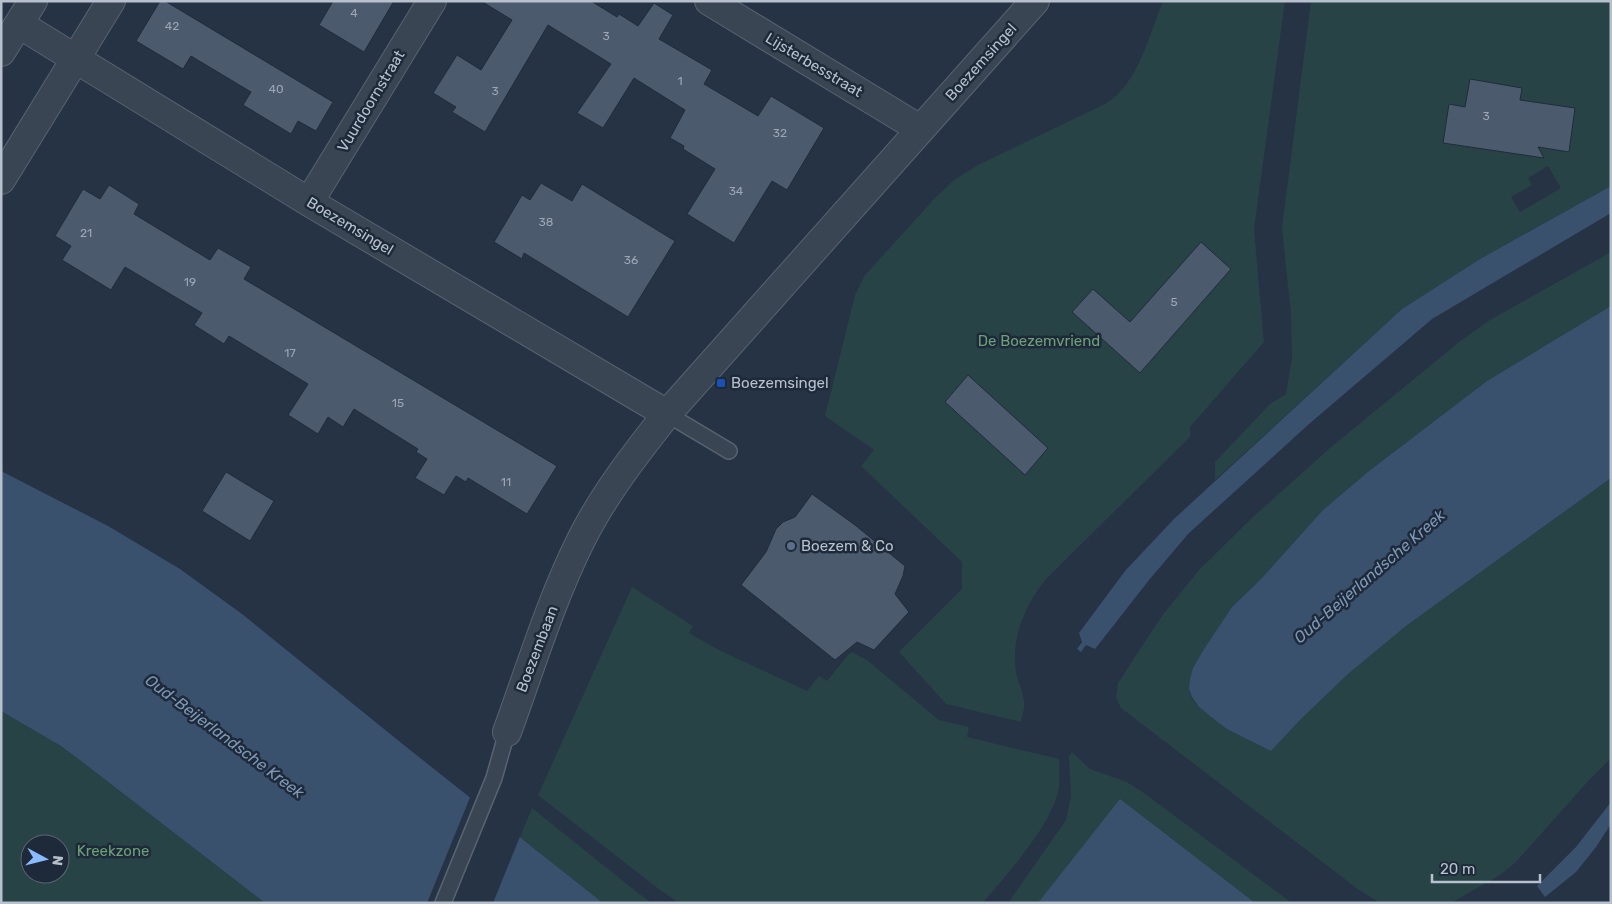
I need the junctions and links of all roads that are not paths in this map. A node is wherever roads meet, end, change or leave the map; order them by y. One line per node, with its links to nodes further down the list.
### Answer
1 (33, 1): 6 (street)
2 (111, 1): 7 (street)
3 (432, 1): 10 (street, Vuurdoornstraat)
4 (709, 1): 8 (street, Lijsterbesstraat)
5 (1035, 1): 8 (street, Boezemsingel)
6 (7, 40): 7 (street, Boezemsingel)
7 (76, 58): 9 (street); 10 (street, Boezemsingel)
8 (920, 129): 11 (street, Boezemsingel)
9 (1, 180)
10 (309, 202): 11 (street, Boezemsingel)
11 (667, 414): 12 (lane); 13 (street, Boezembaan)
12 (729, 451)
13 (507, 732): 14 (lane, Boezembaan)
14 (443, 903)

